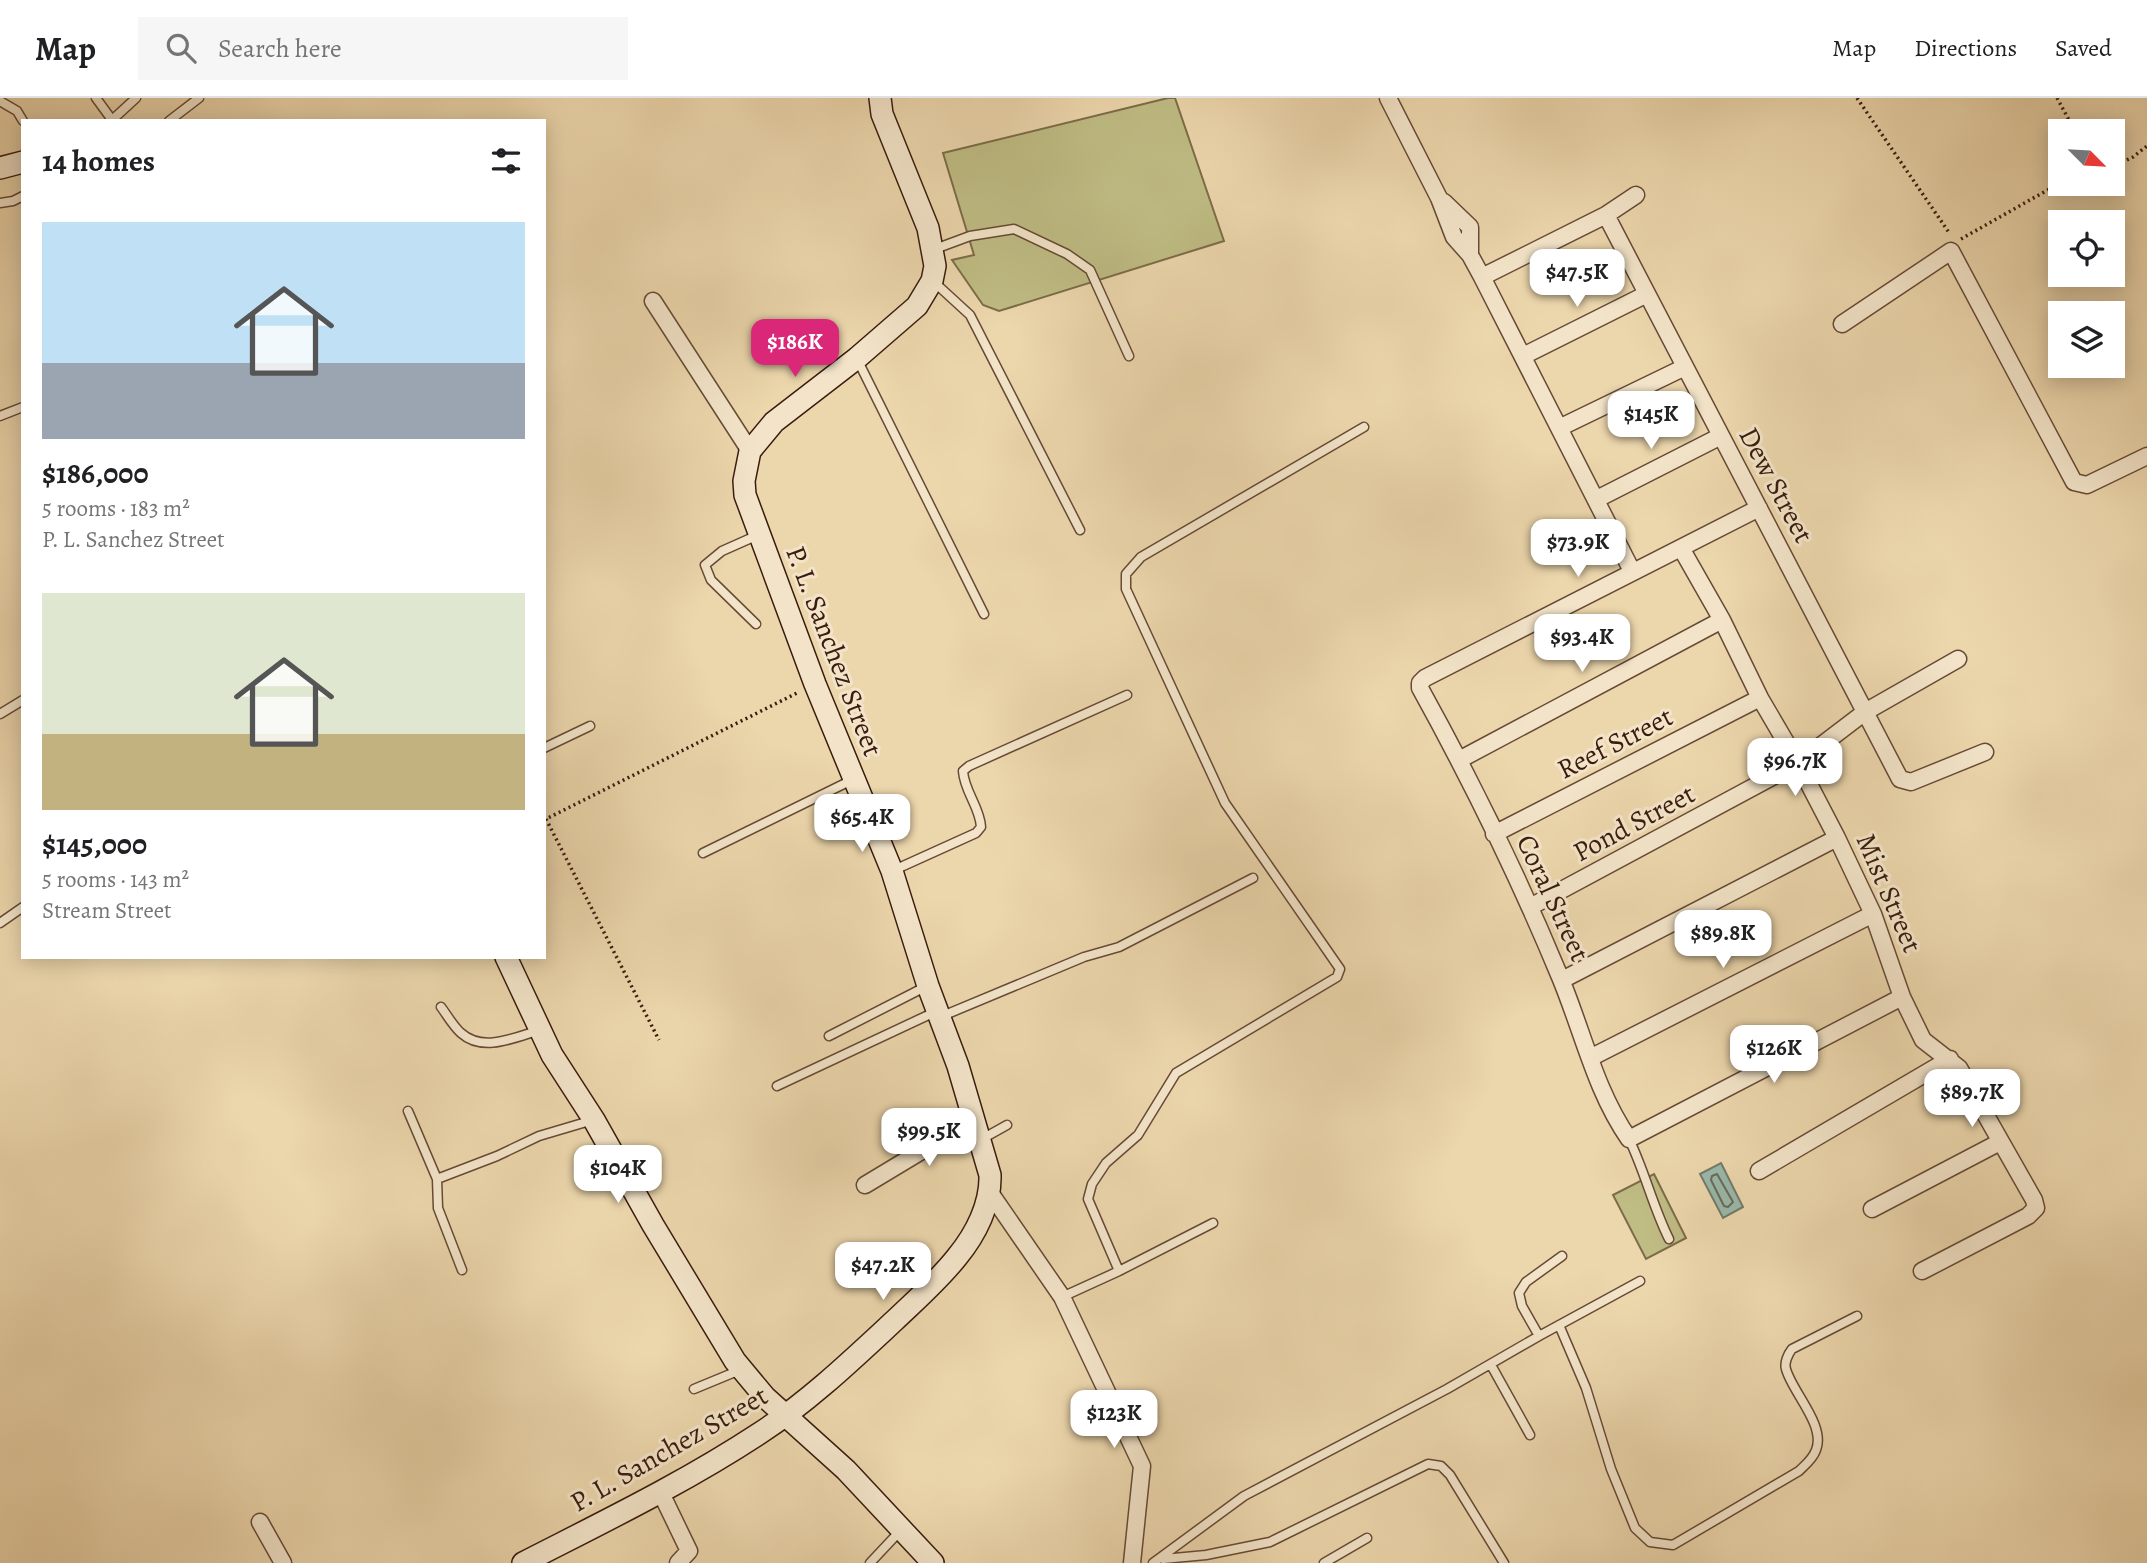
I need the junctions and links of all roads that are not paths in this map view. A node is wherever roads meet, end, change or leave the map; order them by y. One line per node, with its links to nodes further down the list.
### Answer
1 (96, 98): 8 (lane)
2 (136, 98): 9 (lane)
3 (199, 98): 10 (lane)
4 (880, 98): 17 (street)
5 (1388, 98): 18 (street)
6 (0, 101): 7 (lane)
7 (22, 119)
8 (110, 119)
9 (112, 119)
10 (172, 119)
11 (21, 163): 12 (street)
12 (0, 168)
13 (1636, 195): 16 (street)
14 (21, 197): 15 (lane)
15 (0, 203)
16 (1606, 215): 18 (street); 20 (street, Dew Street)
17 (934, 249): 19 (street); 23 (lane)
18 (1482, 277): 24 (street)
19 (932, 281): 25 (street); 36 (lane)
20 (1647, 294): 24 (street); 26 (street, Dew Street)
21 (653, 301): 32 (street)
22 (1842, 324): 33 (street)
23 (1129, 356)
24 (1523, 356): 30 (street)
25 (857, 358): 32 (street); 40 (lane)
26 (1685, 367): 30 (street); 31 (street, Dew Street)
27 (21, 408): 28 (lane)
28 (0, 416)
29 (1364, 427): 90 (lane)
30 (1559, 428): 34 (street)
31 (1721, 436): 34 (street); 35 (street, Dew Street)
32 (750, 451): 37 (street, P. L. Sanchez Street)
33 (2147, 456)
34 (1597, 499): 39 (street)
35 (1759, 508): 38 (street); 47 (street, Dew Street)
36 (1080, 530)
37 (759, 535): 42 (lane); 54 (street, P. L. Sanchez Street)
38 (1681, 548): 39 (street); 41 (street, Mist Street)
39 (1632, 571): 52 (street, Coral Street)
40 (984, 614)
41 (1722, 620): 45 (street, Mist Street); 52 (street)
42 (757, 624)
43 (1958, 659): 47 (street, Pond Street)
44 (1127, 695): 58 (lane)
45 (1760, 698): 53 (street, Mist Street); 55 (street, Reef Street)
46 (21, 701): 48 (lane)
47 (1865, 712): 51 (street, Dew Street); 53 (street, Pond Street)
48 (0, 714)
49 (590, 726): 50 (lane)
50 (546, 747)
51 (1985, 752)
52 (1459, 760): 55 (street, Coral Street)
53 (1798, 763): 56 (street, Mist Street); 60 (street, Pond Street)
54 (854, 779): 57 (lane); 58 (street, P. L. Sanchez Street)
55 (1494, 834): 60 (street, Coral Street)
56 (1837, 838): 62 (street, Mist Street); 65 (street)
57 (703, 853)
58 (892, 871): 66 (street, P. L. Sanchez Street)
59 (1253, 878): 69 (lane)
60 (1530, 907): 65 (street, Coral Street)
61 (21, 908): 63 (lane)
62 (1872, 914): 67 (street, Mist Street); 72 (street)
63 (0, 923)
64 (507, 959): 70 (street)
65 (1562, 980): 72 (street, Coral Street)
66 (928, 986): 69 (street, P. L. Sanchez Street); 71 (lane)
67 (1902, 997): 73 (street, Mist Street); 79 (street)
68 (441, 1007): 70 (lane)
69 (938, 1014): 74 (lane); 78 (street, P. L. Sanchez Street)
70 (540, 1030): 76 (street)
71 (829, 1036)
72 (1590, 1058): 79 (street, Coral Street)
73 (1950, 1059): 80 (street); 81 (street)
74 (777, 1086)
75 (408, 1111): 82 (lane)
76 (594, 1120): 82 (lane); 98 (street)
77 (1006, 1125): 78 (lane)
78 (976, 1130): 83 (street); 84 (street, P. L. Sanchez Street)
79 (1629, 1139): 87 (lane)
80 (2000, 1142): 85 (street); 91 (street)
81 (1759, 1171)
82 (437, 1179): 89 (lane)
83 (866, 1185)
84 (990, 1194): 93 (street); 100 (street, P. L. Sanchez Street)
85 (1872, 1209)
86 (1213, 1223): 90 (lane)
87 (1669, 1240)
88 (1562, 1256): 96 (lane)
89 (462, 1270)
90 (1119, 1271): 93 (lane)
91 (1922, 1271)
92 (1640, 1281): 95 (lane)
93 (1062, 1297): 112 (street)
94 (1857, 1316): 95 (lane)
95 (1559, 1325): 96 (lane)
96 (1539, 1335): 97 (lane)
97 (1490, 1365): 101 (lane); 106 (lane)
98 (742, 1370): 99 (lane); 100 (street)
99 (694, 1389)
100 (784, 1415): 102 (street, P. L. Sanchez Street); 104 (street)
101 (1530, 1435)
102 (661, 1493): 108 (street, P. L. Sanchez Street); 109 (street)
103 (260, 1522): 107 (street)
104 (901, 1530): 110 (lane); 111 (street)
105 (1367, 1538): 113 (lane)
106 (1156, 1561): 114 (lane)
107 (283, 1563)
108 (523, 1563)
109 (678, 1563)
110 (870, 1563)
111 (933, 1563)
112 (1132, 1563)
113 (1324, 1563)
114 (1504, 1563)

